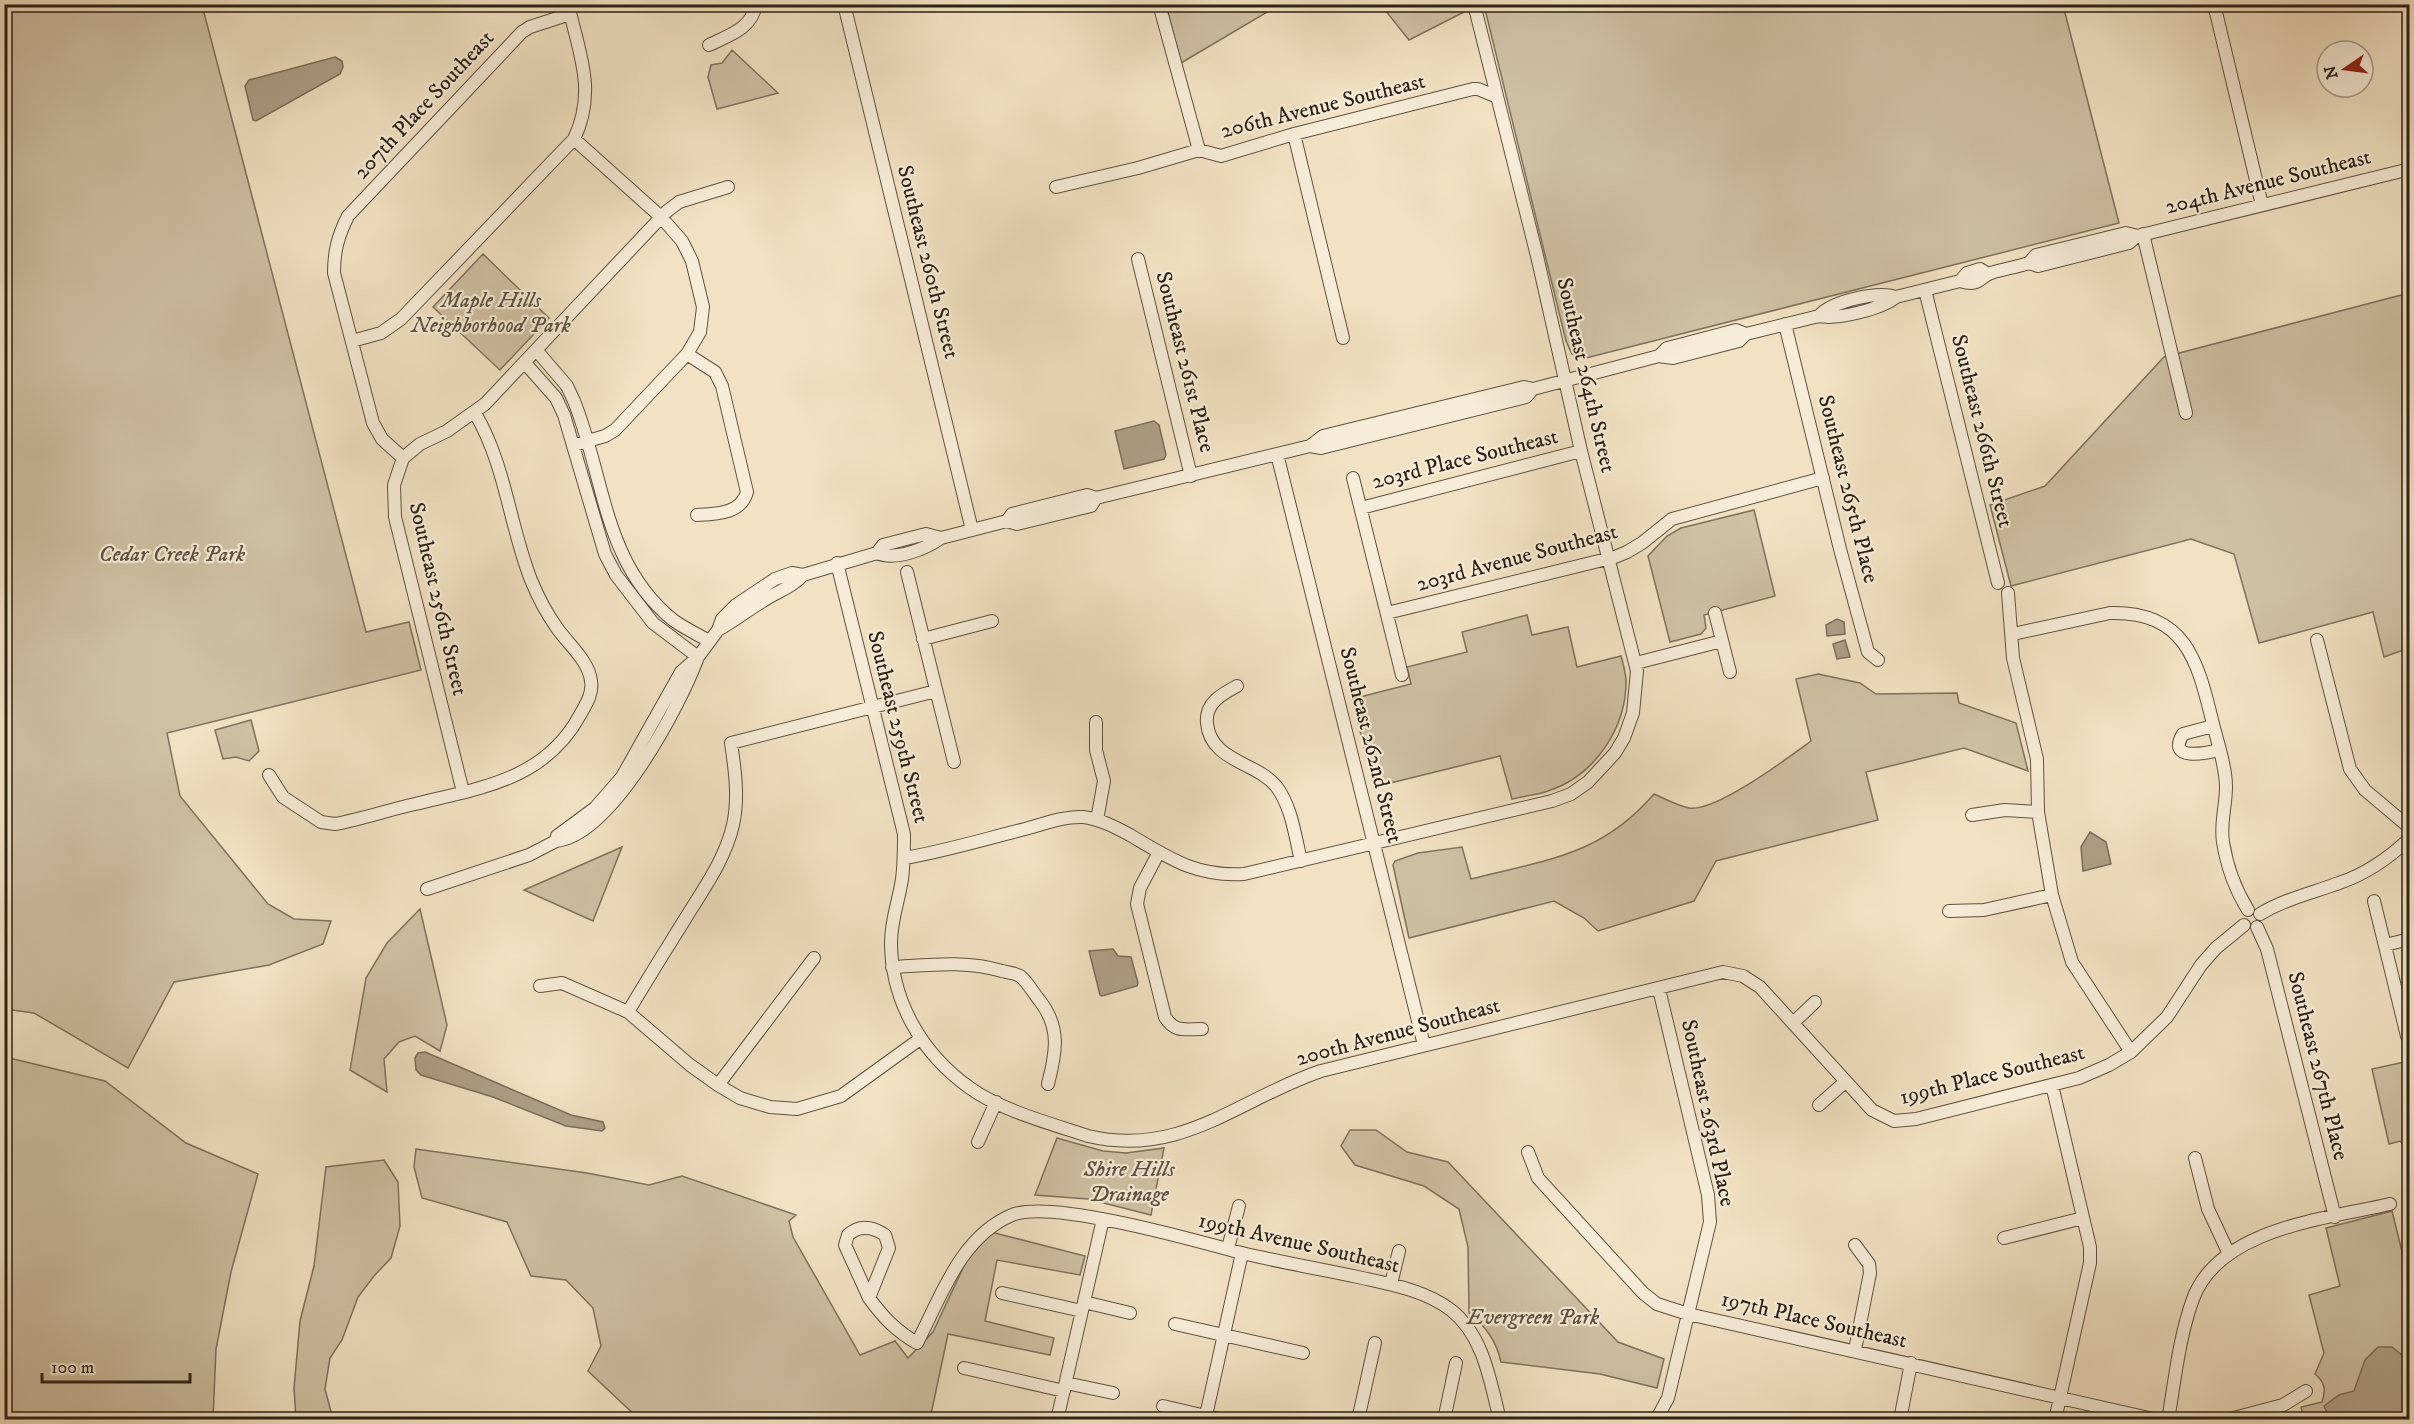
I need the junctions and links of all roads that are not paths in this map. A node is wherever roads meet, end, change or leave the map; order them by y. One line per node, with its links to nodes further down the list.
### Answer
1 (756, 4): 7 (street)
2 (844, 4): 38 (street, Southeast 260th Street)
3 (1160, 4): 11 (street)
4 (1474, 4): 8 (street, Southeast 264th Street)
5 (2214, 4): 15 (street)
6 (569, 9): 10 (street); 22 (street, 207th Place Southeast)
7 (709, 45)
8 (1495, 96): 9 (street, 206th Avenue Southeast); 26 (street, Southeast 264th Street)
9 (1294, 134): 11 (street, 206th Avenue Southeast); 21 (street)
10 (574, 139): 16 (street); 22 (street)
11 (1199, 150): 14 (street, 206th Avenue Southeast)
12 (2409, 169): 15 (street, 204th Avenue Southeast)
13 (728, 187): 16 (street)
14 (1056, 187)
15 (2262, 205): 17 (street, 204th Avenue Southeast)
16 (661, 217): 23 (street); 24 (street)
17 (2140, 235): 19 (street, 204th Avenue Southeast); 28 (street)
18 (1138, 259): 33 (street, Southeast 261st Place)
19 (1924, 290): 20 (street, 204th Avenue Southeast); 42 (street, Southeast 266th Street)
20 (1785, 324): 26 (street, 204th Avenue Southeast); 34 (street, Southeast 265th Place)
21 (1343, 338)
22 (352, 341): 32 (street)
23 (537, 351): 25 (street); 29 (street)
24 (687, 354): 29 (street); 37 (street)
25 (525, 363): 27 (street); 29 (street)
26 (1565, 381): 30 (street, Southeast 264th Street); 31 (street, 204th Avenue Southeast)
27 (475, 413): 32 (street); 65 (street)
28 (2186, 413)
29 (581, 444): 51 (street); 52 (street)
30 (1581, 451): 36 (street, 203rd Place Southeast); 39 (street, Southeast 264th Street)
31 (1277, 454): 33 (street, 204th Avenue Southeast); 71 (street, Southeast 262nd Street)
32 (404, 458): 65 (street, Southeast 256th Street)
33 (1191, 476): 38 (street, 204th Avenue Southeast)
34 (1823, 477): 39 (street, 203rd Avenue Southeast); 53 (street, Southeast 265th Place)
35 (1353, 478): 36 (street)
36 (1361, 508): 44 (street)
37 (697, 514)
38 (972, 530): 40 (street, 204th Avenue Southeast)
39 (1609, 558): 44 (street, 203rd Avenue Southeast); 54 (street, Southeast 264th Street)
40 (837, 564): 51 (street, 204th Avenue Southeast); 59 (street, Southeast 259th Street)
41 (907, 572): 48 (street)
42 (1998, 583)
43 (2008, 593): 47 (street)
44 (1387, 613): 56 (street)
45 (1715, 613): 49 (street)
46 (992, 621): 48 (street)
47 (2013, 634): 61 (street); 66 (street)
48 (923, 639): 58 (street)
49 (1722, 640): 54 (street); 55 (street)
50 (2317, 640): 69 (street)
51 (709, 641): 52 (street, 204th Avenue Southeast)
52 (698, 657): 75 (street, 204th Avenue Southeast)
53 (1878, 660)
54 (1636, 663): 71 (street, Southeast 264th Street)
55 (1730, 672)
56 (1402, 675)
57 (1237, 686): 74 (street)
58 (936, 691): 59 (street); 63 (street)
59 (872, 706): 73 (street, Southeast 259th Street); 90 (street)
60 (1096, 722): 68 (street)
61 (2213, 726): 62 (street); 62 (street)
62 (2219, 750): 79 (street)
63 (954, 762)
64 (269, 775): 65 (street)
65 (463, 792)
66 (2038, 812): 67 (street); 76 (street)
67 (1972, 815)
68 (1097, 820): 72 (street, Southeast 264th Street); 73 (street)
69 (2409, 828)
70 (2409, 838): 79 (street)
71 (1374, 844): 74 (street, Southeast 264th Street); 95 (street, Southeast 262nd Street)
72 (1159, 852): 74 (street, Southeast 264th Street); 92 (street)
73 (904, 858): 85 (street, Southeast 259th Street)
74 (1301, 861)
75 (427, 889)
76 (2052, 895): 78 (street); 96 (street)
77 (2374, 901): 83 (street)
78 (1949, 910)
79 (2254, 912): 80 (street); 81 (street)
80 (2244, 925): 81 (street); 96 (street, 199th Place Southeast)
81 (2257, 927): 108 (street, Southeast 267th Place)
82 (2409, 939): 83 (street)
83 (2385, 945): 93 (street)
84 (814, 958): 98 (street)
85 (892, 967): 94 (street, Southeast 259th Street); 99 (street)
86 (1743, 976): 88 (street, 200th Avenue Southeast); 91 (street, 199th Place Southeast)
87 (540, 986): 90 (street)
88 (1659, 988): 95 (street, 200th Avenue Southeast); 122 (street, Southeast 263rd Place)
89 (1815, 1002): 91 (street)
90 (628, 1012): 98 (street)
91 (1793, 1023): 97 (street, 199th Place Southeast)
92 (1202, 1029)
93 (2406, 1036)
94 (920, 1039): 98 (street); 101 (street, 200th Avenue Southeast)
95 (1424, 1045): 101 (street, 200th Avenue Southeast)
96 (2131, 1052): 100 (street, 199th Place Southeast)
97 (1845, 1082): 100 (street, 199th Place Southeast); 102 (street)
98 (718, 1084)
99 (1048, 1084)
100 (2052, 1085): 109 (street)
101 (996, 1102): 103 (street)
102 (1819, 1105)
103 (978, 1142)
104 (1528, 1152): 122 (street, 197th Place Southeast)
105 (2195, 1158): 116 (street)
106 (2390, 1204): 108 (street)
107 (1239, 1206): 113 (street)
108 (2335, 1217): 116 (street)
109 (2083, 1218): 111 (street); 134 (street)
110 (1103, 1219): 113 (street, 199th Avenue Southeast); 119 (street, 199th Avenue Southeast); 120 (street)
111 (2004, 1238)
112 (1855, 1245): 126 (street)
113 (1228, 1248): 115 (street, 199th Avenue Southeast)
114 (1399, 1251): 117 (street)
115 (1242, 1252): 117 (street, 199th Avenue Southeast); 124 (street)
116 (2229, 1254): 146 (street)
117 (1391, 1284): 141 (street, 199th Avenue Southeast)
118 (1002, 1293): 120 (street)
119 (869, 1298): 119 (street)
120 (1083, 1307): 121 (street); 131 (street)
121 (1130, 1313)
122 (1688, 1314): 126 (street, 197th Place Southeast); 142 (street, Southeast 263rd Place)
123 (1175, 1324): 124 (street)
124 (1224, 1335): 127 (street); 136 (street)
125 (1376, 1343): 139 (street)
126 (1855, 1350): 129 (street, 197th Place Southeast)
127 (1303, 1353)
128 (1456, 1363): 140 (street)
129 (1911, 1364): 134 (street, 197th Place Southeast); 143 (street)
130 (964, 1368): 131 (street)
131 (1065, 1387): 133 (street); 137 (street)
132 (2306, 1390): 147 (street)
133 (1113, 1394)
134 (2059, 1399): 144 (street); 145 (street, 197th Place Southeast)
135 (1163, 1406): 136 (street)
136 (1205, 1417): 138 (street)
137 (1057, 1419)
138 (1223, 1419)
139 (1358, 1419)
140 (1444, 1419)
141 (1500, 1419)
142 (1656, 1419)
143 (1900, 1419)
144 (2055, 1419)
145 (2158, 1419)
146 (2168, 1419)
147 (2226, 1419)

